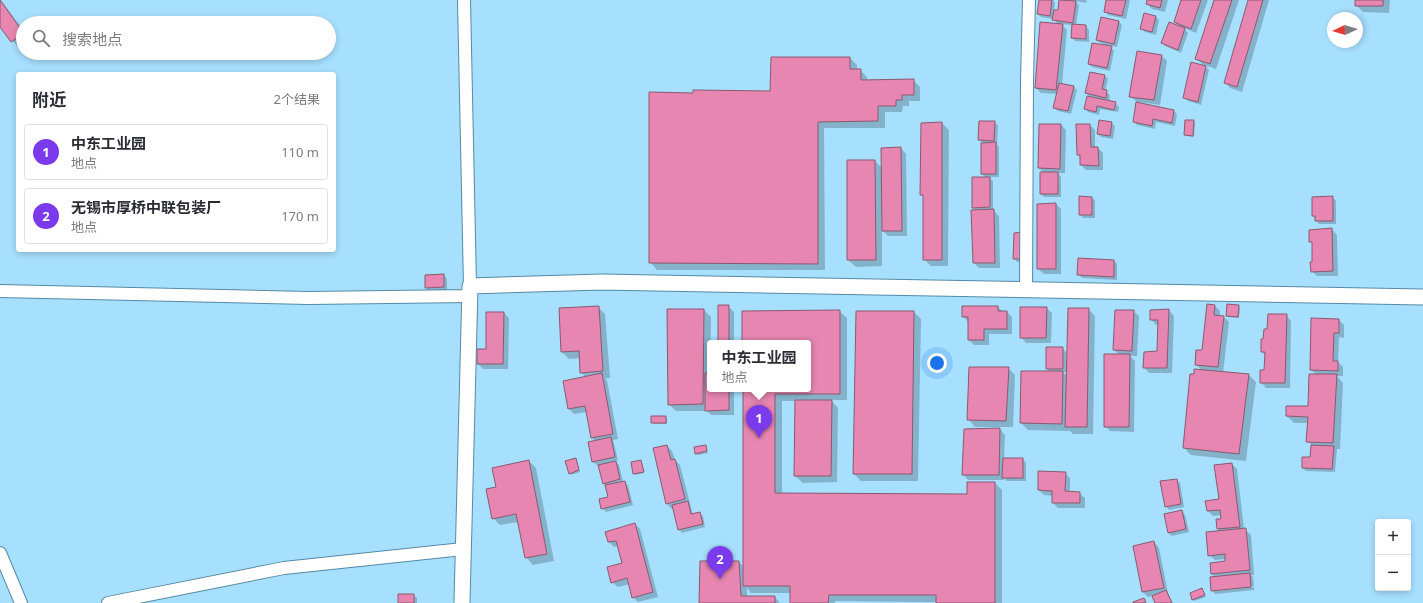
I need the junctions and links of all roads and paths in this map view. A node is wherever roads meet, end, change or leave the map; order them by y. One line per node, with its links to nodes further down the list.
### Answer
1 (464, 0): 5 (street)
2 (1029, 0): 3 (street)
3 (1026, 290): 5 (street); 6 (street)
4 (0, 291): 5 (street)
5 (470, 291): 7 (street)
6 (1423, 298)
7 (463, 549): 10 (street); 11 (street)
8 (0, 553): 9 (street)
9 (21, 603)
10 (108, 603)
11 (462, 603)

